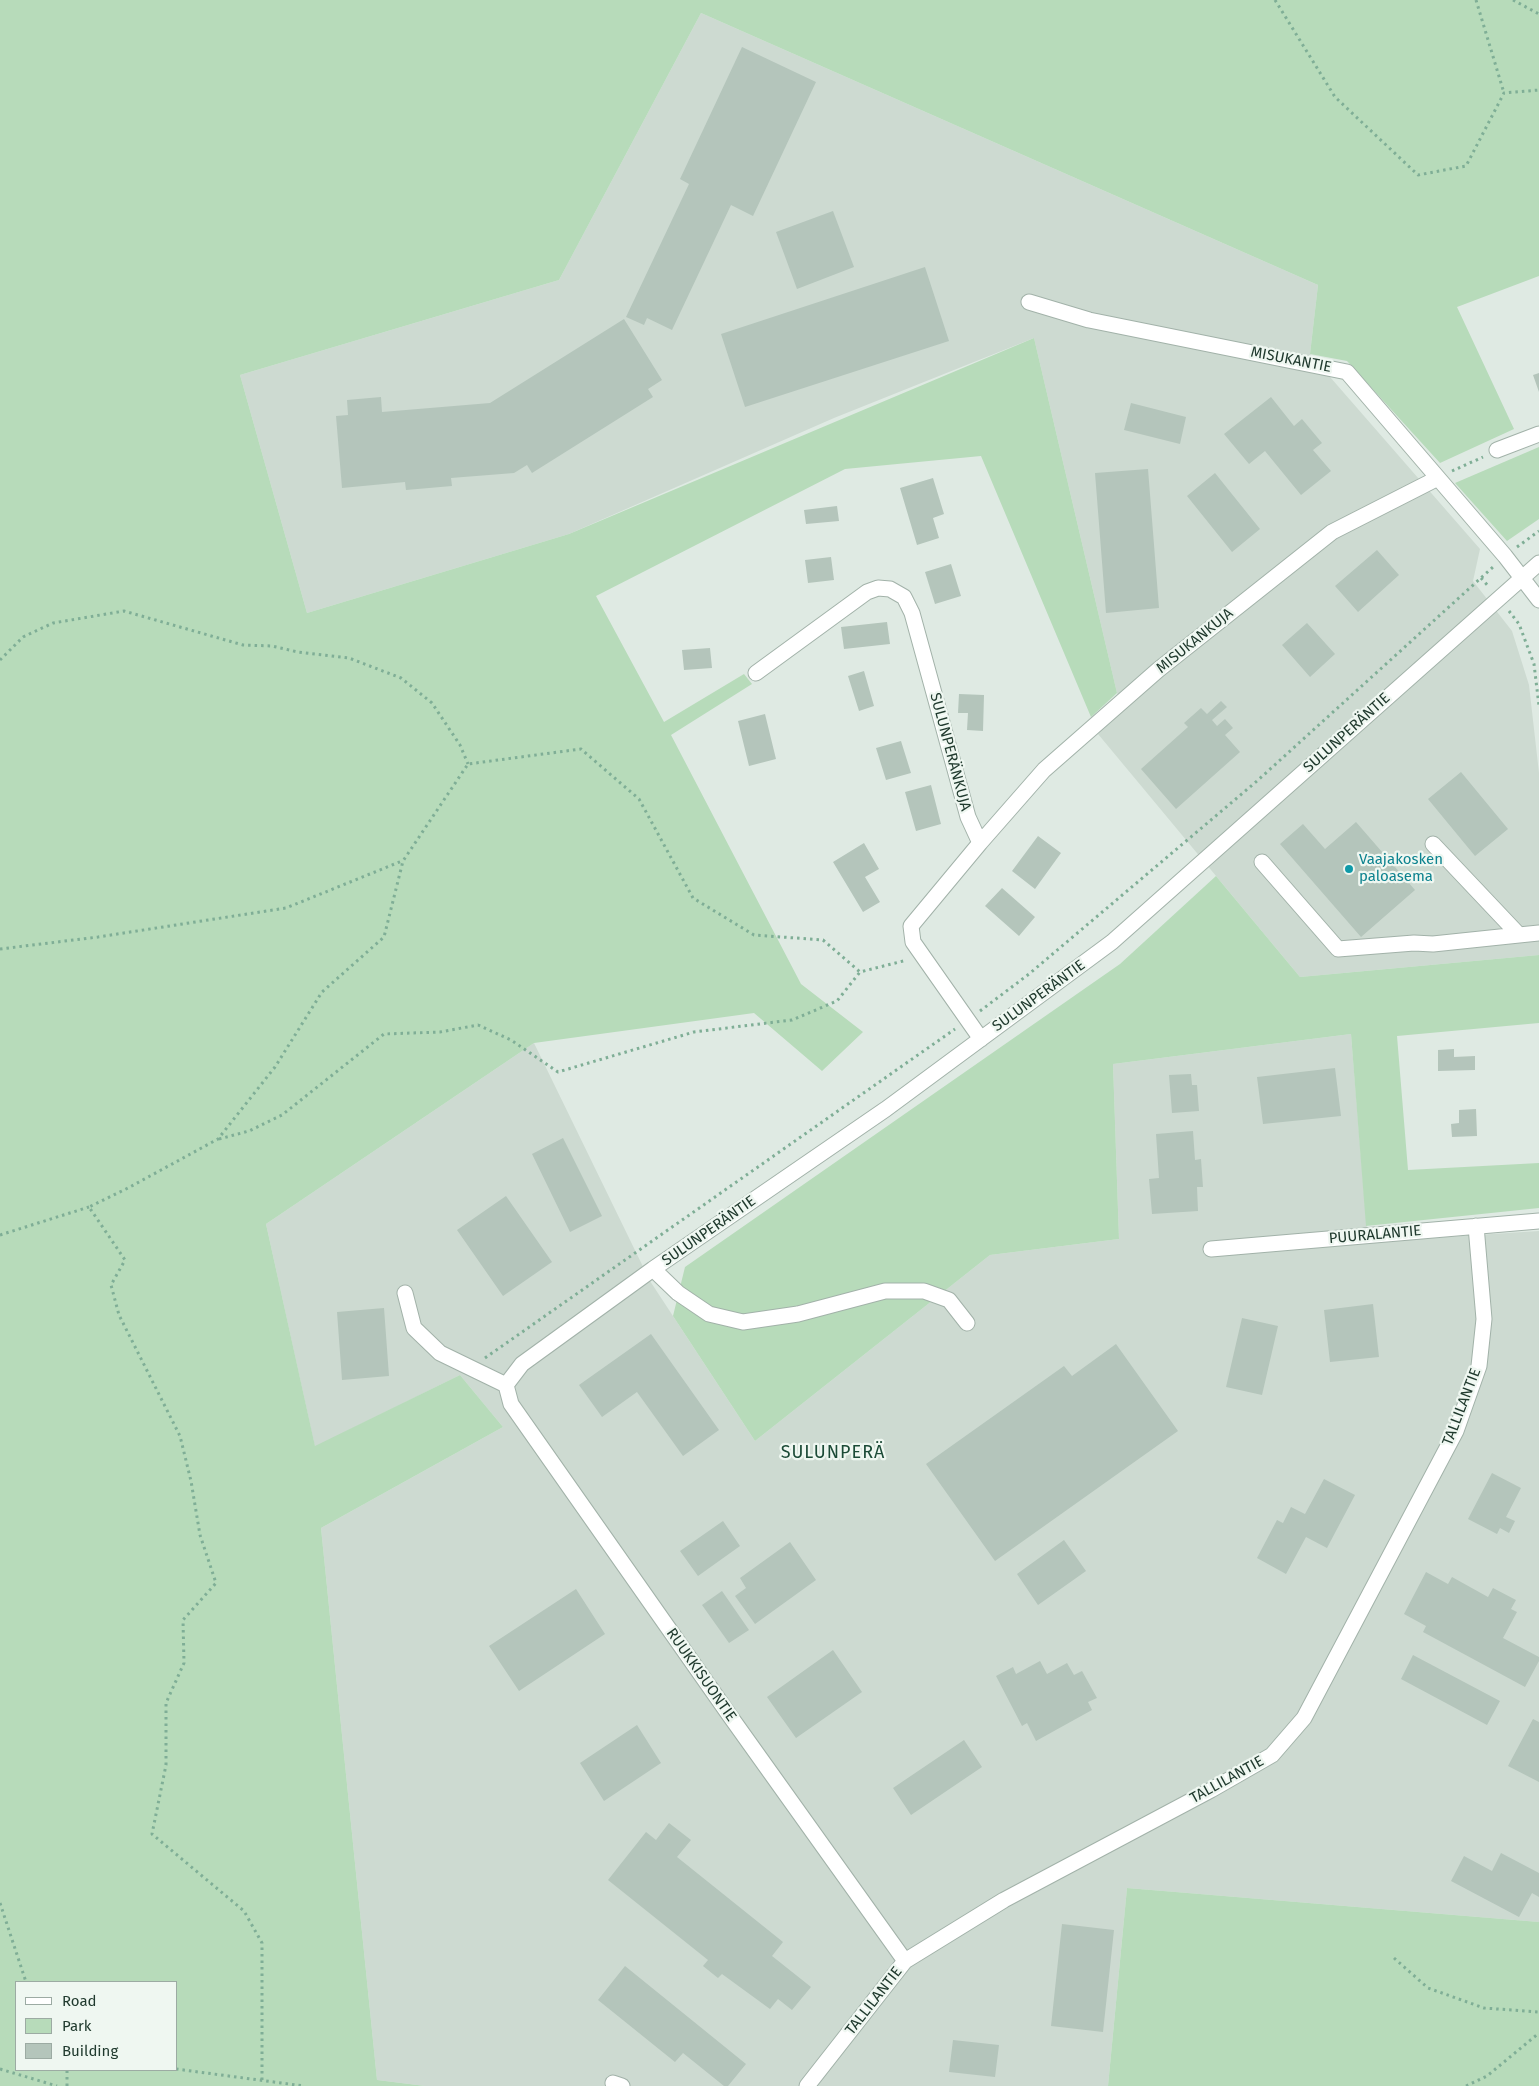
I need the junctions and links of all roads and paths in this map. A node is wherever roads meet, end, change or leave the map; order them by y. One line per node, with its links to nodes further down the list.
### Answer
1 (1275, 0): 6 (path)
2 (1476, 0): 6 (path)
3 (1513, 0): 4 (path)
4 (1539, 14)
5 (1539, 90): 6 (path)
6 (1504, 93)
7 (1029, 302): 10 (street, MISUKANTIE)
8 (1539, 434): 9 (street)
9 (1497, 450): 10 (path)
10 (1438, 478): 12 (street, MISUKANTIE); 19 (street, MISUKANKUJA)
11 (1539, 563): 12 (street, SULUNPERÄNTIE)
12 (1522, 578): 13 (street, SULUNPERÄNTIE); 14 (street, MISUKANTIE)
13 (1499, 598): 17 (path); 28 (path, SULUNPERÄNTIE); 29 (street, SULUNPERÄNTIE)
14 (1539, 600)
15 (0, 660): 18 (path)
16 (756, 673): 19 (street, SULUNPERÄNKUJA)
17 (1539, 706)
18 (468, 764): 21 (path); 27 (path)
19 (980, 843): 26 (street)
20 (1433, 844): 24 (street)
21 (403, 861): 25 (path); 30 (path)
22 (1262, 862): 24 (street)
23 (1539, 934): 24 (street)
24 (1519, 935)
25 (0, 949)
26 (922, 956): 27 (path); 28 (street)
27 (860, 972): 30 (path)
28 (968, 1020): 29 (street); 39 (path, SULUNPERÄNTIE)
29 (981, 1039): 36 (street, SULUNPERÄNTIE)
30 (218, 1139): 31 (path)
31 (89, 1207): 34 (path); 50 (path)
32 (1539, 1221): 33 (street, PUURALANTIE)
33 (1476, 1226): 35 (street, PUURALANTIE); 43 (street, TALLILANTIE)
34 (0, 1235)
35 (1212, 1249)
36 (653, 1269): 38 (street); 40 (street, SULUNPERÄNTIE)
37 (405, 1293): 39 (street)
38 (967, 1323)
39 (470, 1368): 40 (street)
40 (506, 1385): 43 (street, RUUKKISUONTIE)
41 (0, 1903): 44 (path)
42 (1394, 1958): 45 (path)
43 (905, 1962): 51 (street, TALLILANTIE)
44 (26, 1981)
45 (1539, 2012)
46 (1539, 2032): 55 (path)
47 (0, 2069): 52 (path)
48 (178, 2069): 50 (path)
49 (67, 2071): 53 (path)
50 (262, 2080): 54 (path)
51 (811, 2081)
52 (57, 2086)
53 (67, 2086)
54 (304, 2086)
55 (1466, 2086)

